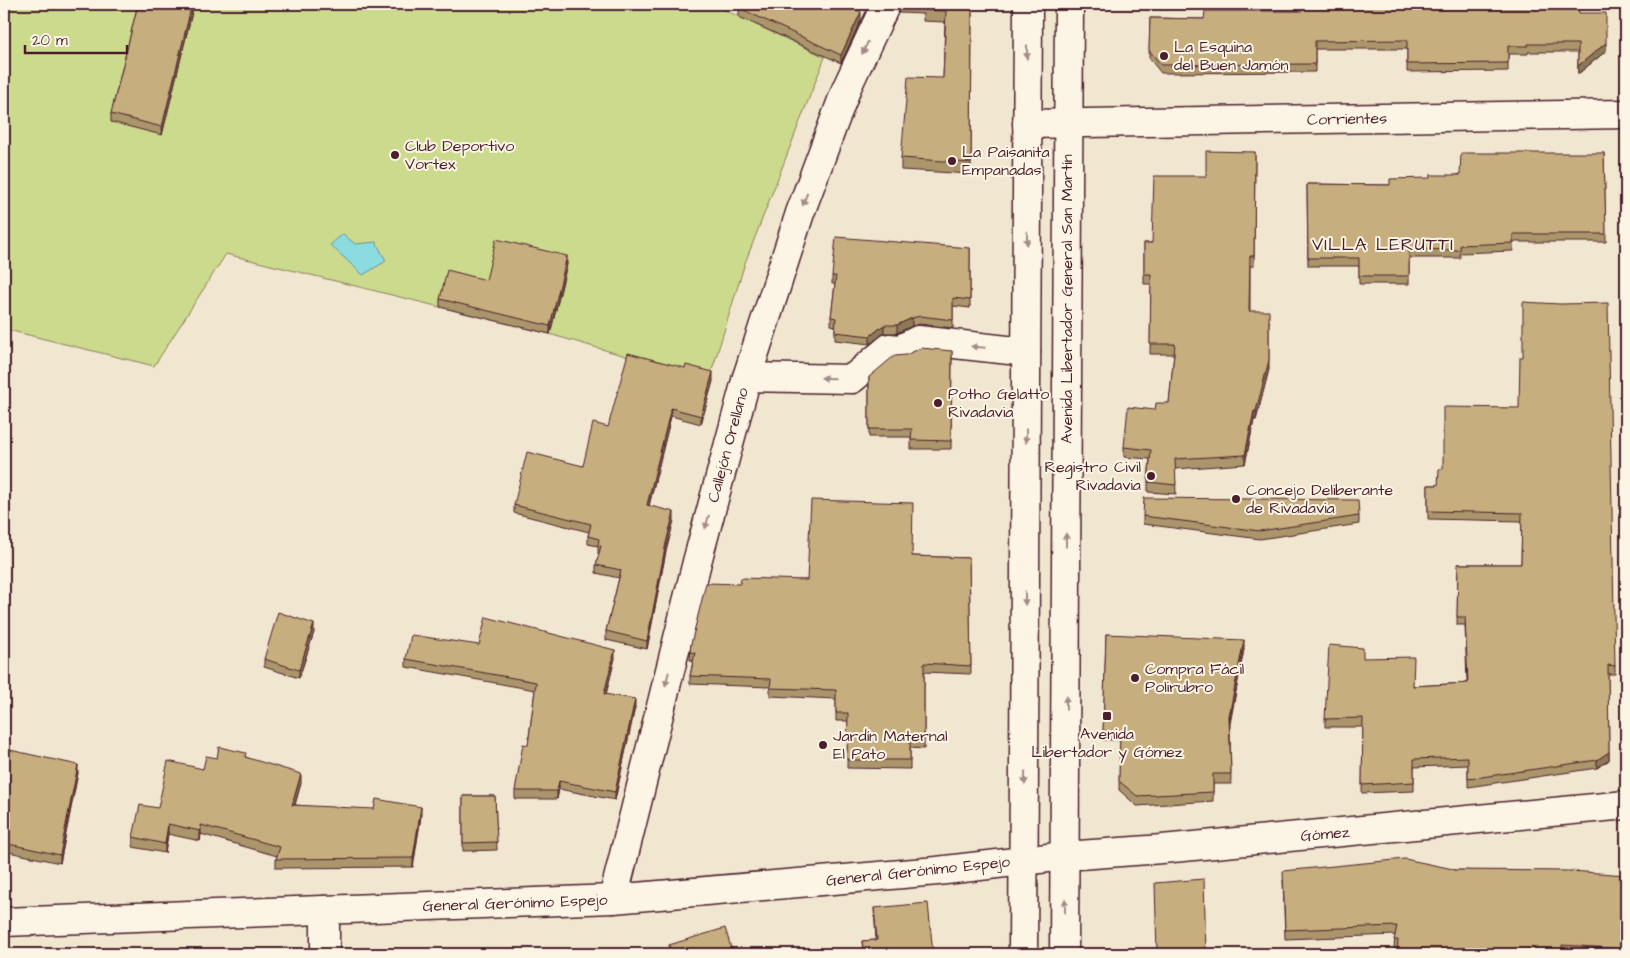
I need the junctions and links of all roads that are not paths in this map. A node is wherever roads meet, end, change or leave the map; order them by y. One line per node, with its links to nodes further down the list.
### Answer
1 (886, 4): 8 (street, Callejón Orellano, one-way to 8)
2 (1028, 4): 6 (street, one-way to 6)
3 (1069, 4): 5 (street, Avenida Libertador General San Martín)
4 (1626, 114): 5 (street, Corrientes)
5 (1068, 123): 6 (street, Corrientes); 10 (street, Avenida Libertador General San Martín, one-way to 5)
6 (1027, 124): 7 (street, one-way to 7)
7 (1026, 352): 8 (street, one-way to 8); 11 (street, one-way to 11)
8 (747, 376): 12 (street, Callejón Orellano, one-way to 12)
9 (1626, 805): 10 (street, Gómez)
10 (1065, 856): 11 (street, Gómez); 17 (street, Avenida Libertador General San Martín, one-way to 10)
11 (1024, 861): 12 (street, General Gerónimo Espejo); 16 (street)
12 (613, 899): 13 (street, General Gerónimo Espejo)
13 (325, 910): 14 (street, General Gerónimo Espejo); 15 (street)
14 (4, 922)
15 (325, 954)
16 (1023, 954)
17 (1064, 954)

